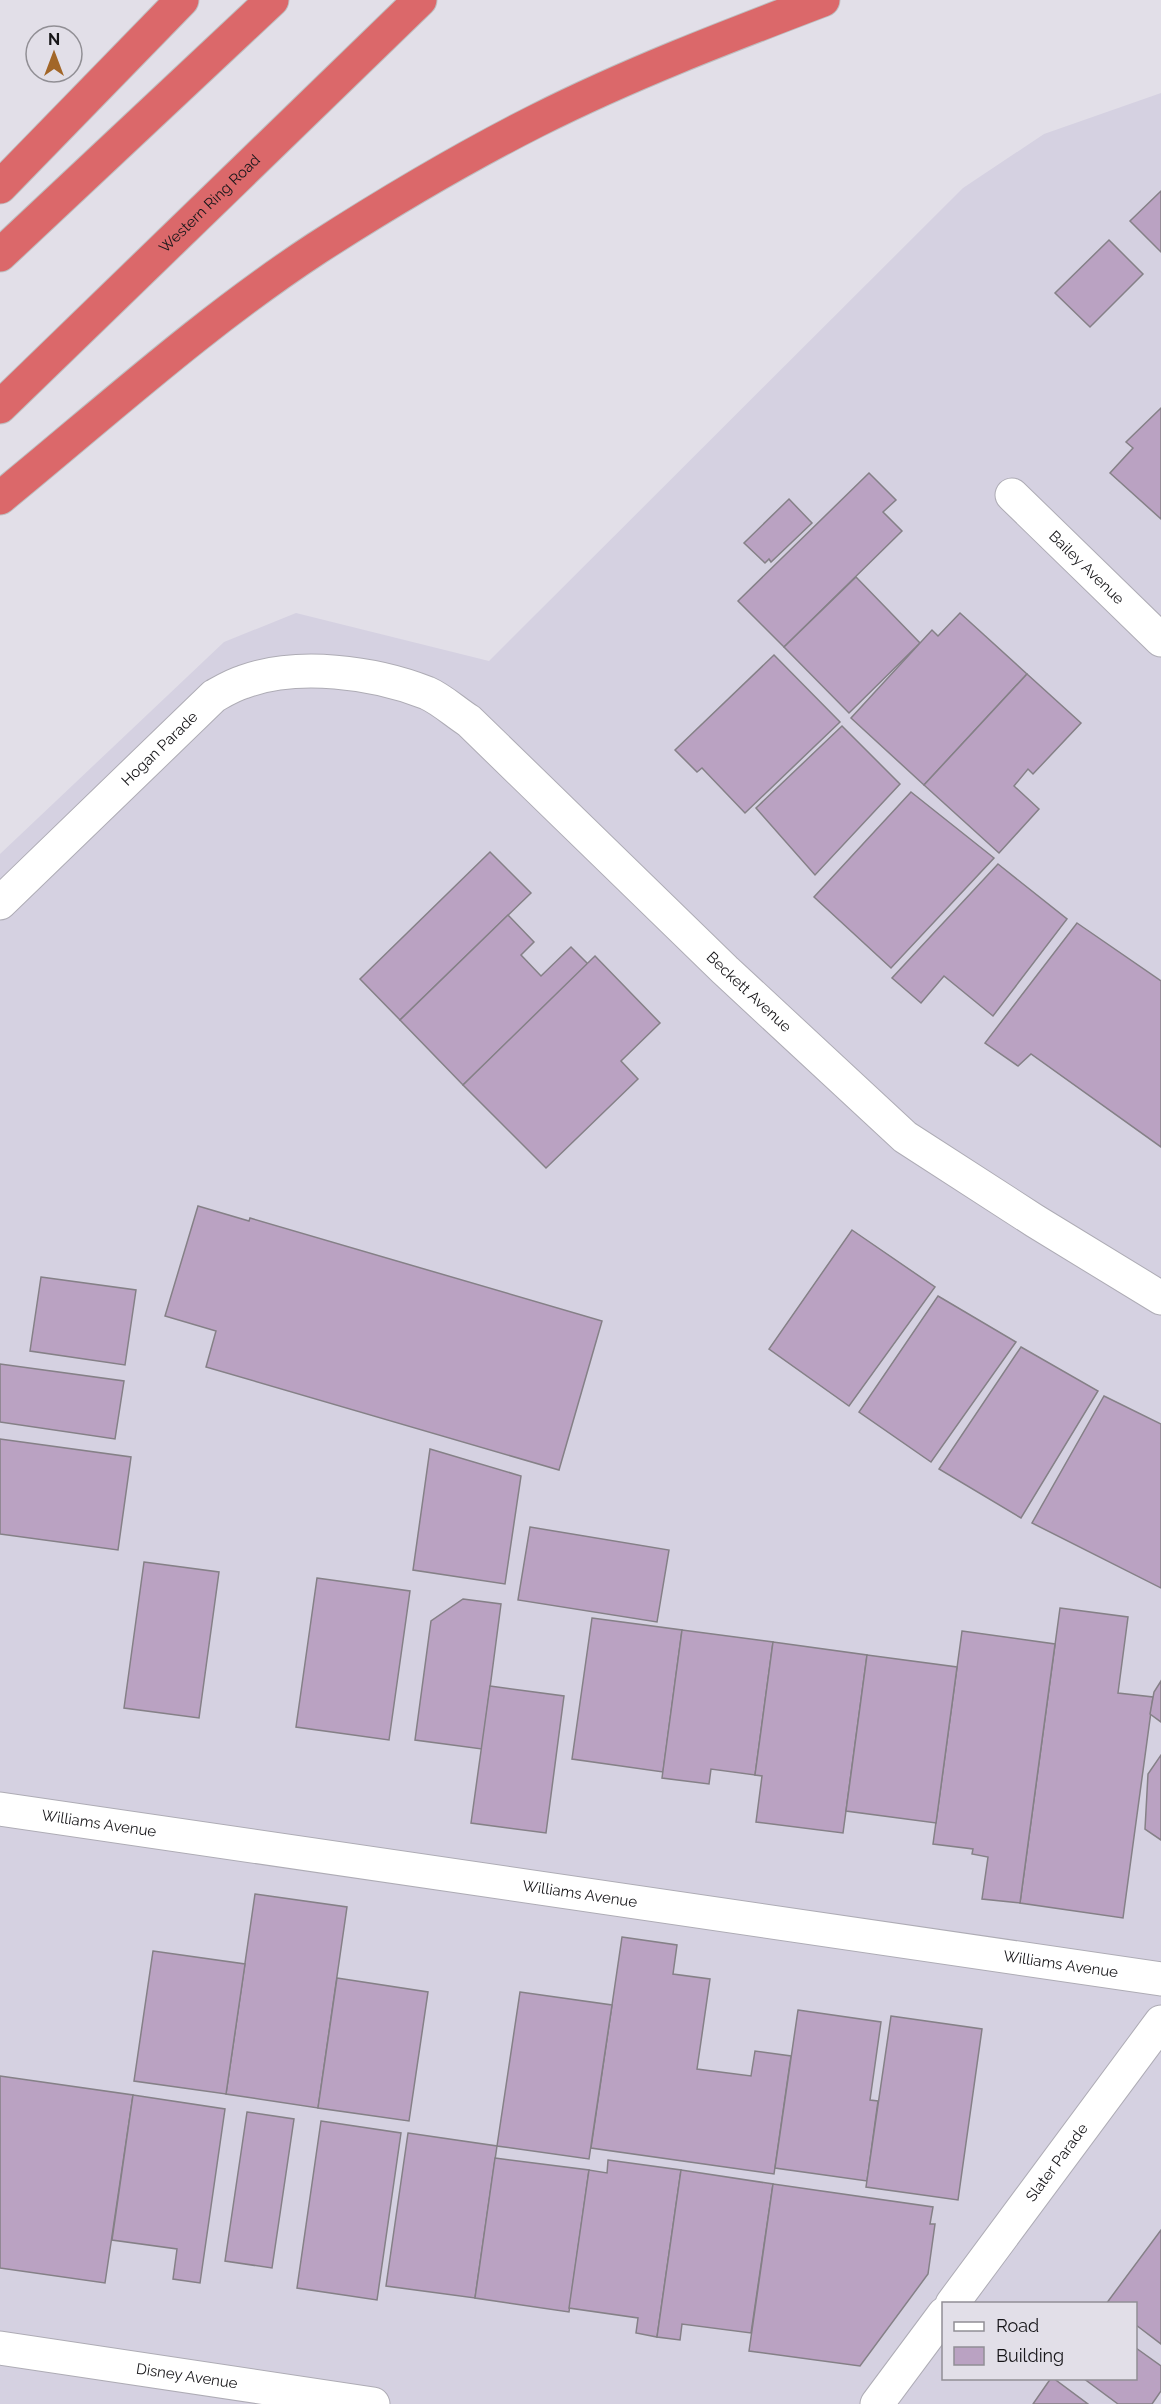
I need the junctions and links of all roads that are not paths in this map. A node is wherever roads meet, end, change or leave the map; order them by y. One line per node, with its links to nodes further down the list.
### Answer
1 (182, 0): 5 (highway)
2 (272, 0): 6 (highway)
3 (420, 0): 7 (highway, Western Ring Road)
4 (823, 0): 9 (highway)
5 (0, 187)
6 (0, 255)
7 (0, 407)
8 (1011, 495): 10 (street, Bailey Avenue)
9 (0, 498)
10 (1161, 640)
11 (357, 675): 12 (street, Hogan Parade); 13 (street, Beckett Avenue)
12 (0, 903)
13 (1161, 1298)
14 (0, 1809): 15 (street, Williams Avenue)
15 (1161, 1979)
16 (1161, 2022): 17 (street, Slater Parade)
17 (953, 2302)
18 (942, 2317): 21 (street)
19 (0, 2348): 20 (street, Disney Avenue)
20 (374, 2404)
21 (877, 2404)

